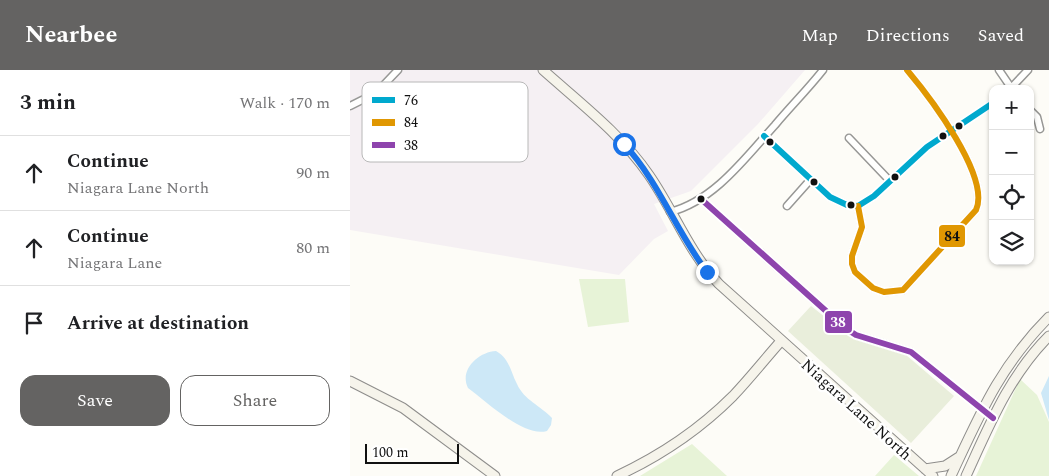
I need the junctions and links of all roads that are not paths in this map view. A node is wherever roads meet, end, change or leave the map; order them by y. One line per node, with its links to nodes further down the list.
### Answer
1 (398, 70): 7 (street)
2 (543, 70): 21 (street)
3 (823, 70): 14 (street)
4 (908, 70): 13 (street)
5 (999, 70): 8 (street)
6 (1028, 70): 9 (street)
7 (387, 82)
8 (1008, 85)
9 (1015, 85)
10 (989, 106): 13 (street)
11 (1034, 114): 12 (street)
12 (1040, 130)
13 (952, 131): 17 (street); 20 (street)
14 (764, 136): 16 (street); 18 (street)
15 (849, 138): 17 (street)
16 (811, 179): 19 (street); 20 (street)
17 (889, 180): 20 (street)
18 (701, 199): 21 (street); 26 (street)
19 (787, 206)
20 (858, 206)
21 (670, 212): 24 (street, Niagara Lane North)
22 (1049, 317): 26 (street)
23 (1049, 336): 27 (street)
24 (781, 341): 29 (street, Niagara Lane North); 31 (street)
25 (350, 381): 30 (street)
26 (981, 411): 27 (street); 28 (street)
27 (993, 418): 34 (street)
28 (961, 455): 29 (street); 33 (street)
29 (925, 469): 32 (street, Niagara Lane North)
30 (495, 476)
31 (617, 476)
32 (933, 476)
33 (952, 476)
34 (966, 476)

